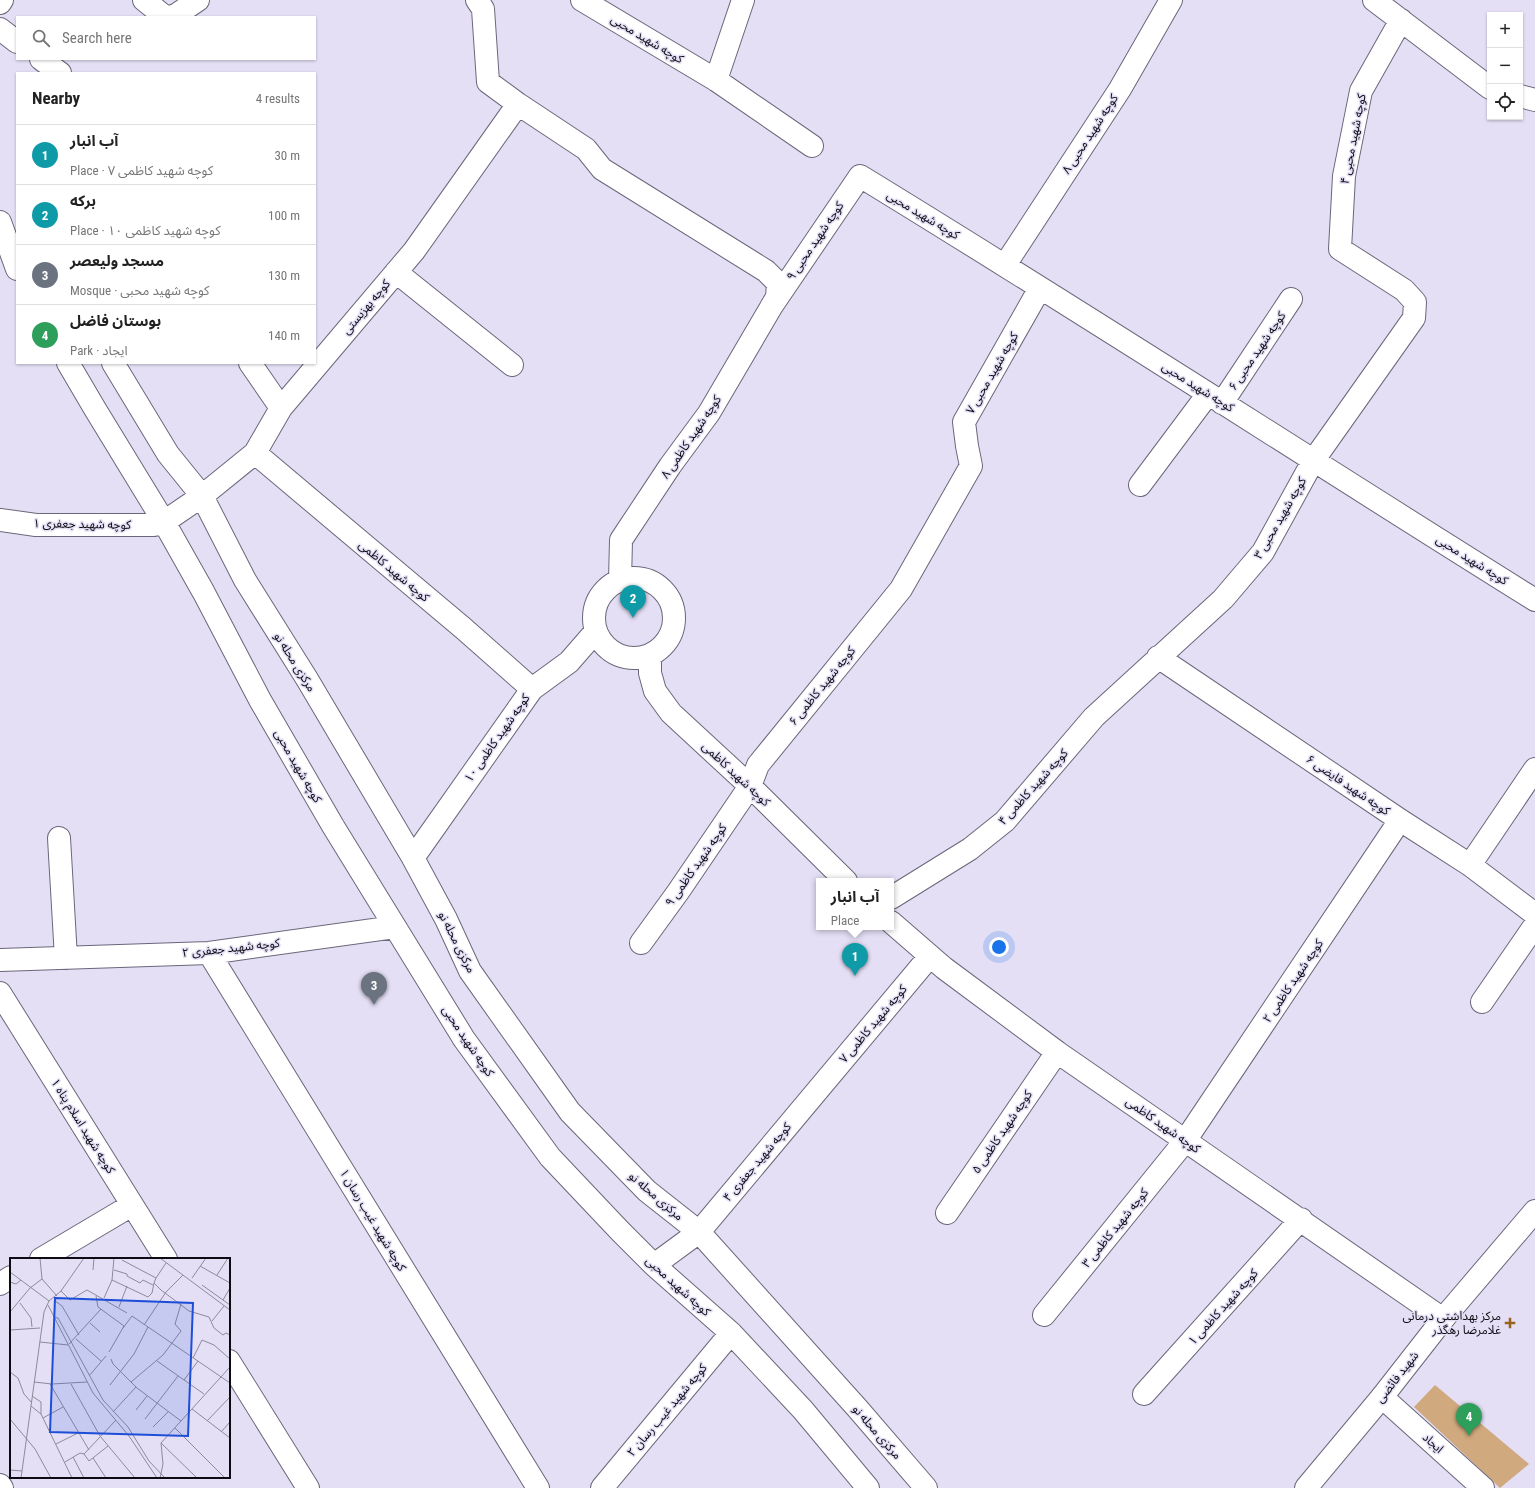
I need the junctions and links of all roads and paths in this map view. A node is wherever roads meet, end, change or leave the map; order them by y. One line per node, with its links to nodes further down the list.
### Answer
1 (2, 0): 9 (street)
2 (144, 0): 10 (street)
3 (198, 0): 11 (street)
4 (477, 0): 21 (street)
5 (582, 0): 17 (street, کوچه شهید محبی)
6 (743, 0): 17 (street)
7 (1171, 0): 27 (street, کوچه شهید محبی ۸)
8 (1374, 0): 12 (street)
9 (0, 3)
10 (164, 16)
11 (174, 16)
12 (1401, 20): 18 (street); 40 (street, کوچه شهید محبی ۴)
13 (0, 29): 14 (street)
14 (16, 41)
15 (42, 60): 16 (street)
16 (59, 72)
17 (716, 80): 22 (street, کوچه شهید محبی)
18 (1487, 86)
19 (1523, 97): 20 (street)
20 (1535, 100)
21 (518, 104): 29 (street, کوچه بهزیستی); 32 (street)
22 (812, 146)
23 (860, 176): 27 (street, کوچه شهید محبی); 32 (street, کوچه شهید محبی ۹)
24 (0, 217): 25 (street)
25 (16, 219)
26 (0, 222): 28 (street)
27 (1005, 265): 30 (street, کوچه شهید محبی)
28 (16, 266)
29 (396, 272): 36 (street); 38 (street, کوچه بهزیستی)
30 (1040, 288): 37 (street, کوچه شهید محبی); 46 (street, کوچه شهید محبی ۷)
31 (1291, 299): 37 (street, کوچه شهید محبی ۶)
32 (774, 302): 45 (street, کوچه شهید کاظمی ۸)
33 (69, 364): 44 (street)
34 (114, 364): 42 (street, مرکزی محله نو)
35 (251, 364): 38 (street)
36 (512, 365)
37 (1215, 398): 40 (street, کوچه شهید محبی); 41 (street, کوچه شهید محبی ۶)
38 (281, 408): 39 (street, کوچه بهزیستی)
39 (255, 453): 42 (street, کوچه بهزیستی); 51 (street, کوچه شهید کاظمی)
40 (1313, 461): 47 (street, کوچه شهید محبی); 50 (street, کوچه شهید محبی ۳)
41 (1140, 485)
42 (202, 496): 44 (street, کوچه بهزیستی); 56 (street, مرکزی محله نو)
43 (0, 520): 44 (street, کوچه شهید جعفری ۱)
44 (164, 522): 63 (street, کوچه شهید محبی)
45 (620, 581): 48 (street); 49 (street)
46 (901, 589): 53 (street, کوچه شهید کاظمی ۶)
47 (1535, 600)
48 (596, 631): 49 (street); 51 (street, کوچه شهید کاظمی ۱۰)
49 (650, 655): 53 (street, کوچه شهید کاظمی)
50 (1158, 657): 54 (street, کوچه شهید فایضی ۶); 59 (street, کوچه شهید کاظمی ۴)
51 (532, 689): 56 (street, کوچه شهید کاظمی ۱۰)
52 (1535, 769): 57 (street)
53 (750, 786): 58 (street, کوچه شهید کاظمی); 64 (street, کوچه شهید کاظمی ۹)
54 (1400, 820): 57 (street, کوچه شهید فایضی ۶); 73 (street, کوچه شهید کاظمی ۲)
55 (59, 838): 67 (street)
56 (413, 858): 78 (street, مرکزی محله نو)
57 (1470, 865): 60 (street, کوچه شهید فایضی ۶)
58 (843, 878)
59 (894, 896)
60 (1535, 914)
61 (894, 925): 66 (street, کوچه شهید کاظمی)
62 (1535, 925): 70 (street)
63 (395, 927): 65 (street, کوچه شهید جعفری ۲); 81 (street, کوچه شهید محبی)
64 (641, 943)
65 (209, 953): 67 (street, کوچه شهید جعفری ۲); 93 (street, کوچه شهید غیب رسان ۱)
66 (930, 956): 71 (street, کوچه شهید کاظمی); 72 (street, کوچه شهید کاظمی ۷)
67 (66, 958): 68 (street, کوچه شهید جعفری ۲)
68 (0, 960)
69 (0, 993): 74 (street, کوچه شهید اسلام پناه ۱)
70 (1482, 1002)
71 (1057, 1052): 73 (street, کوچه شهید کاظمی); 76 (street, کوچه شهید کاظمی ۵)
72 (816, 1092): 78 (street, کوچه شهید جعفری ۴)
73 (1186, 1141): 77 (street, کوچه شهید کاظمی); 84 (street, کوچه شهید کاظمی ۳)
74 (132, 1205): 79 (street); 80 (street, کوچه شهید اسلام پناه ۱)
75 (1535, 1211): 85 (street, شهید فائضی)
76 (947, 1213)
77 (1301, 1220): 85 (street, کوچه شهید کاظمی); 88 (street, کوچه شهید کاظمی ۱)
78 (699, 1232): 81 (street, کوچه شهید جعفری ۴); 96 (street, مرکزی محله نو)
79 (43, 1258)
80 (165, 1258)
81 (654, 1265): 86 (street, کوچه شهید محبی)
82 (10, 1278): 83 (street)
83 (0, 1284)
84 (1044, 1315)
85 (1443, 1318): 89 (street, شهید فائضی)
86 (731, 1332): 94 (street, کوچه شهید غیب رسان ۲); 95 (street, کوچه شهید محبی)
87 (230, 1363): 92 (street)
88 (1144, 1394)
89 (1382, 1397): 97 (street, شهید فائضی); 98 (street, ایجاد)
90 (0, 1485): 91 (street)
91 (2, 1488)
92 (308, 1488)
93 (538, 1488)
94 (602, 1488)
95 (868, 1488)
96 (926, 1488)
97 (1306, 1488)
98 (1483, 1488)

